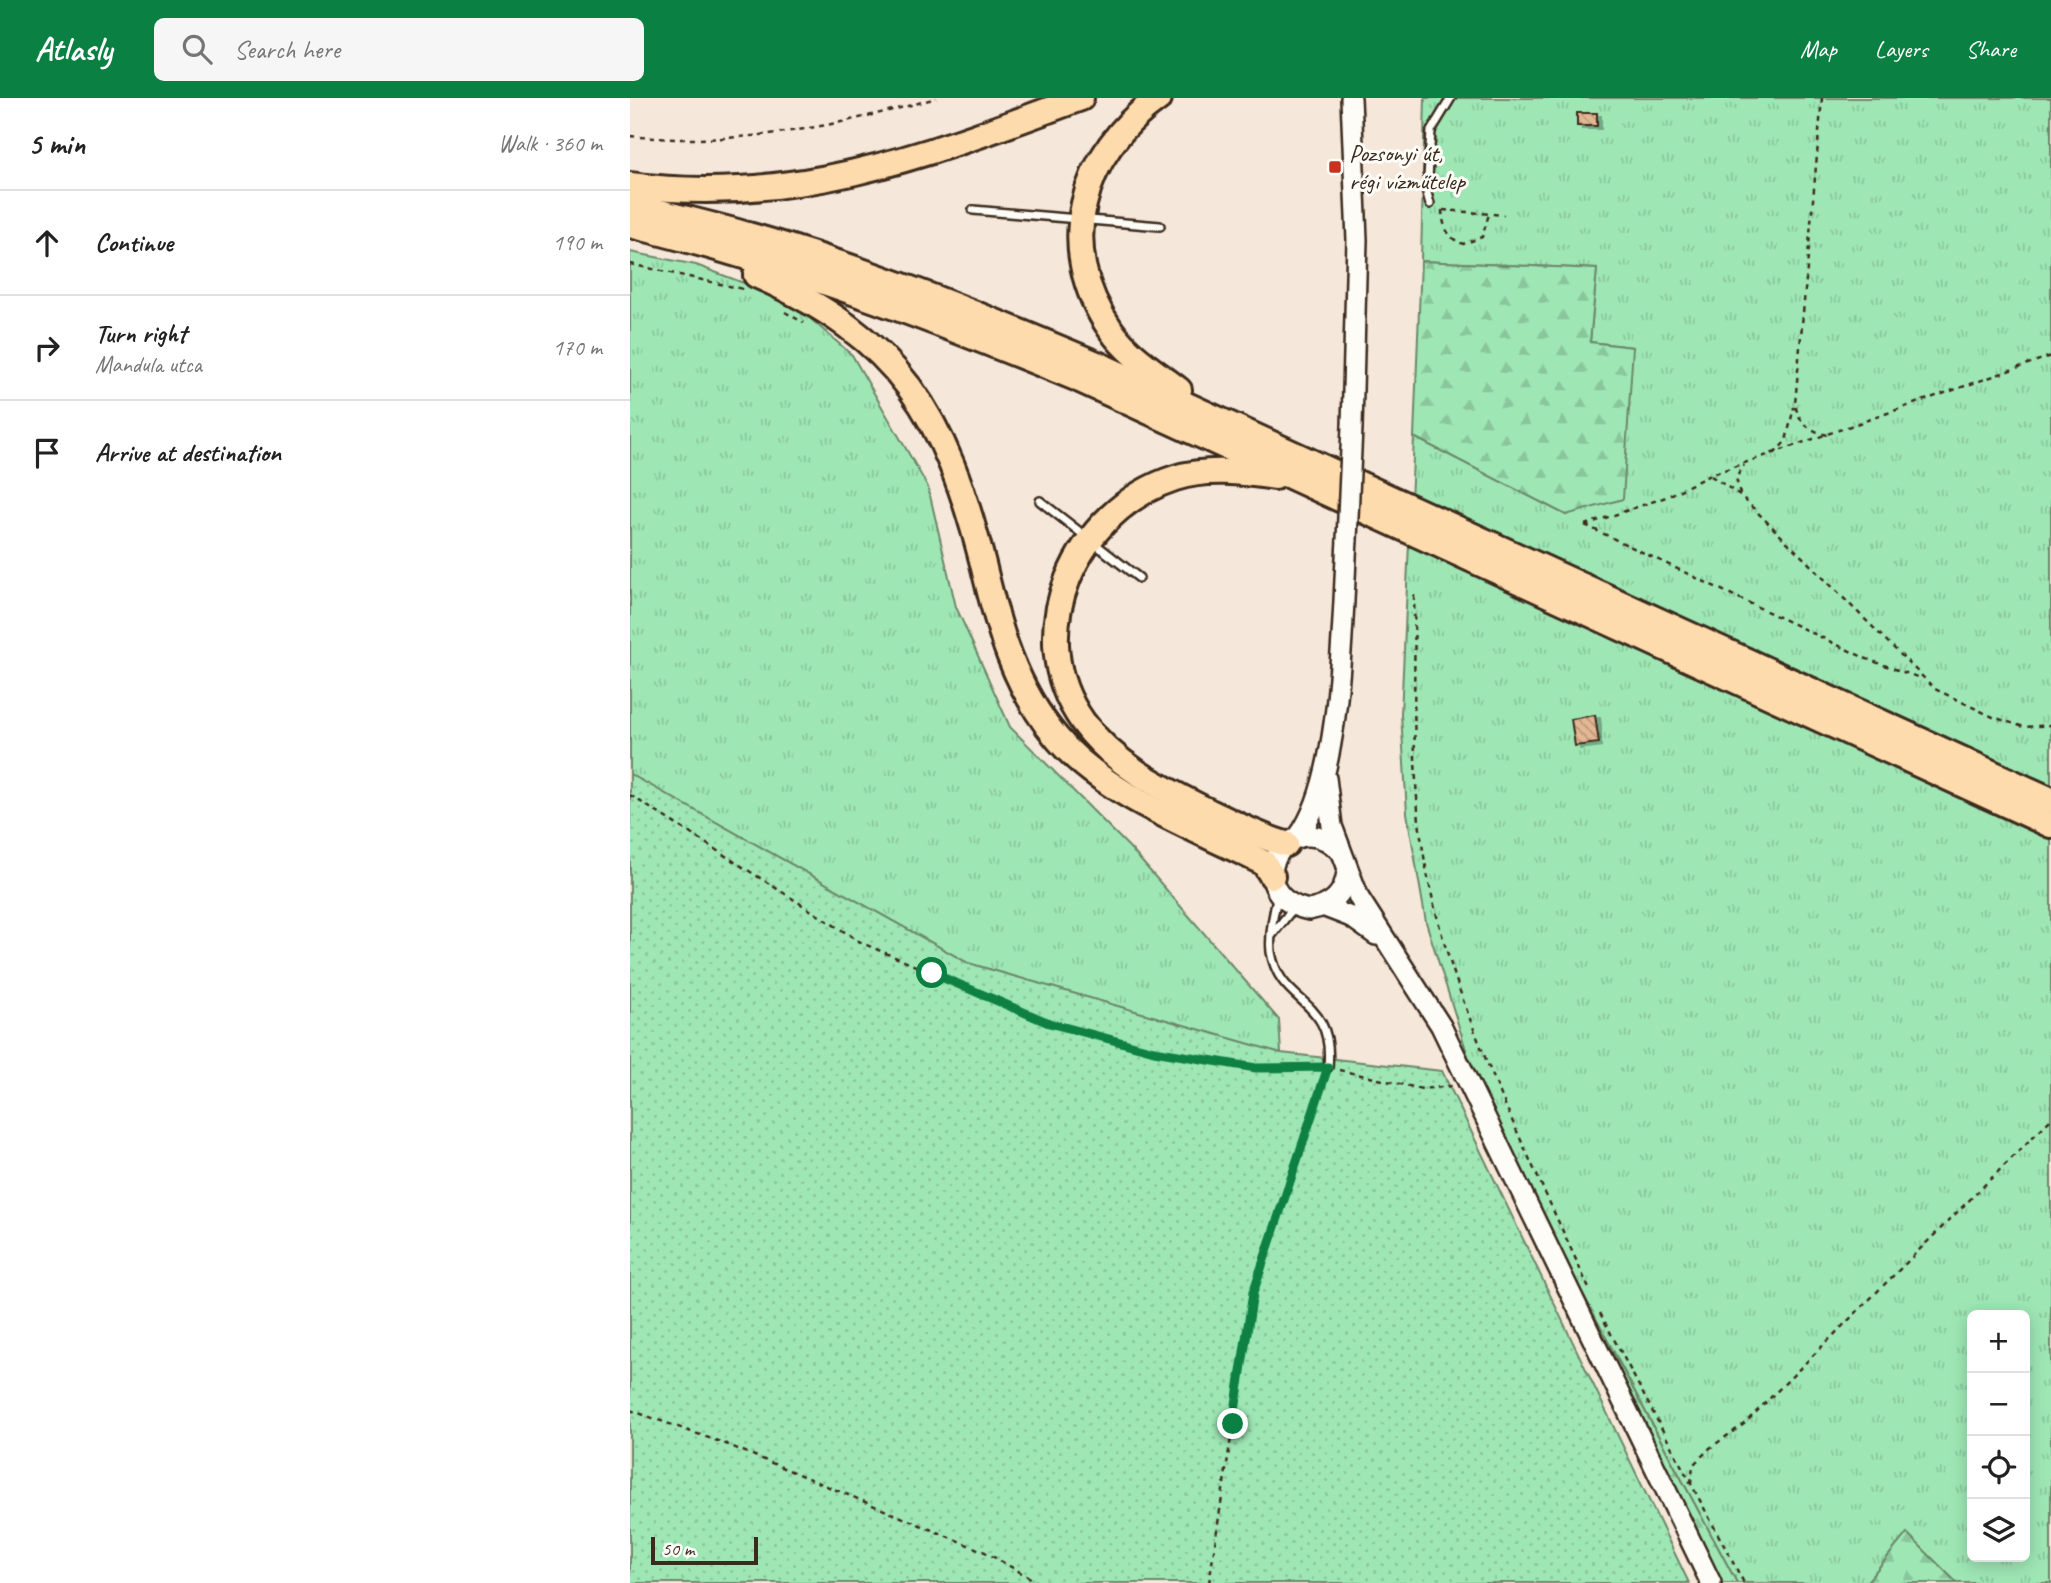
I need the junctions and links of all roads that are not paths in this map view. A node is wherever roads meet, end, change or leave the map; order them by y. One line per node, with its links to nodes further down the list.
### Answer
1 (1081, 98): 5 (highway)
2 (1159, 98): 9 (highway)
3 (1451, 98): 7 (lane)
4 (1350, 101): 18 (main road, bridge)
5 (630, 185)
6 (630, 204): 13 (highway)
7 (1430, 204)
8 (973, 210): 9 (lane)
9 (1080, 219): 11 (lane); 13 (highway)
10 (630, 225): 12 (highway)
11 (1160, 226)
12 (689, 242): 14 (highway); 24 (highway)
13 (1210, 414): 19 (highway)
14 (1307, 482): 16 (highway); 20 (highway)
15 (1040, 501): 16 (lane)
16 (1088, 540): 17 (lane); 21 (highway)
17 (1139, 578)
18 (1326, 778): 21 (main road); 22 (main road)
19 (2051, 800)
20 (2051, 825)
21 (1292, 840): 22 (main road); 24 (main road)
22 (1340, 851): 23 (main road)
23 (1347, 872): 26 (main road); 28 (main road)
24 (1275, 884): 25 (main road); 27 (lane)
25 (1294, 907): 26 (main road); 27 (lane)
26 (1325, 907): 28 (main road)
27 (1271, 935): 29 (lane)
28 (1382, 940): 30 (main road)
29 (1328, 1067)
30 (1711, 1583)

